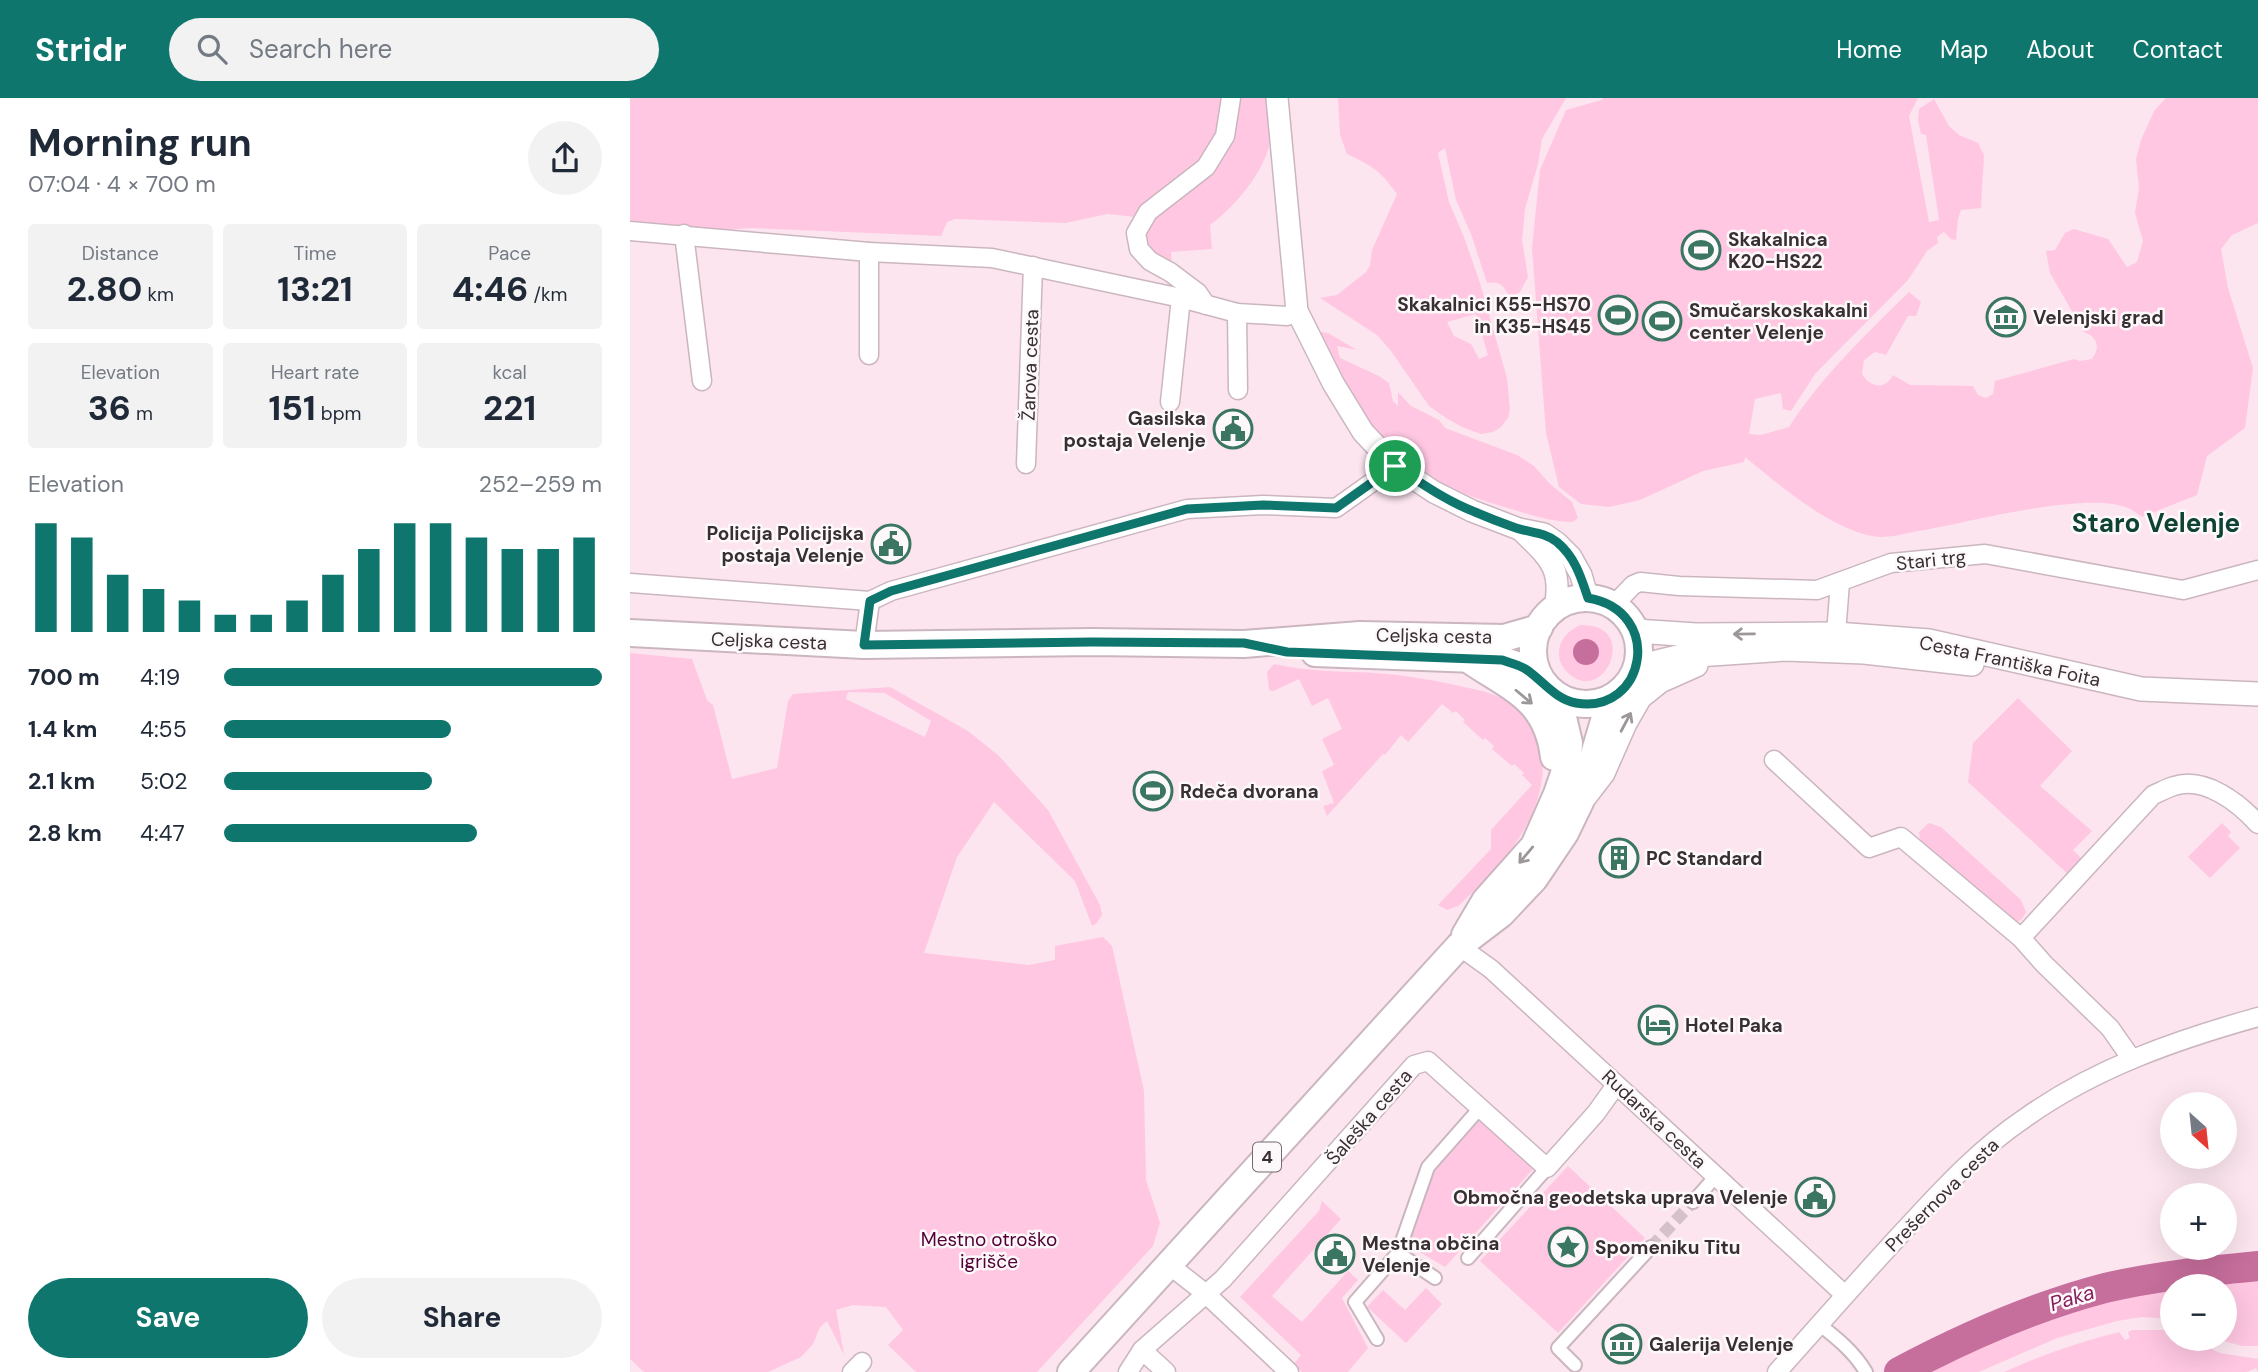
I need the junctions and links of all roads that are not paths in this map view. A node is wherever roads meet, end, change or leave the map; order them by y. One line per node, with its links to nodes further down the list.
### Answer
1 (1231, 98): 8 (street)
2 (1278, 98): 9 (street)
3 (630, 231): 4 (street)
4 (684, 234): 5 (street); 12 (street)
5 (869, 252): 6 (street); 11 (street)
6 (1033, 266): 7 (street); 15 (street, Žarova cesta)
7 (1181, 298): 8 (street); 14 (street)
8 (1206, 305): 10 (street)
9 (1297, 311): 10 (street); 16 (street)
10 (1237, 313): 13 (street)
11 (869, 355)
12 (702, 381)
13 (1238, 390)
14 (1170, 402)
15 (1026, 464)
16 (1395, 466): 17 (street); 21 (street)
17 (1519, 529): 22 (street); 23 (street)
18 (2258, 570): 19 (street, Stari trg)
19 (1840, 582): 22 (street, Stari trg); 26 (street)
20 (630, 583): 21 (street)
21 (870, 601): 28 (street)
22 (1601, 602): 23 (main road); 24 (main road)
23 (1547, 618): 27 (main road, Celjska cesta); 32 (main road)
24 (1635, 631): 26 (main road, Cesta Františka Foita, one-way to 24); 31 (main road)
25 (630, 633): 28 (main road, Celjska cesta)
26 (1836, 634): 34 (main road, Cesta Františka Foita)
27 (1244, 643): 28 (main road, Celjska cesta); 30 (main road, Celjska cesta)
28 (864, 645)
29 (1733, 653): 31 (main road, Cesta Františka Foita); 35 (main road, Cesta Františka Foita); 37 (main road, Cesta Františka Foita, one-way to 29)
30 (1468, 659): 32 (main road, Celjska cesta); 37 (main road, Celjska cesta, one-way to 37)
31 (1637, 667): 33 (main road)
32 (1551, 691): 33 (main road); 37 (main road)
33 (1620, 692): 37 (main road)
34 (2258, 694)
35 (2258, 704)
36 (1774, 760): 39 (street)
37 (1569, 798): 40 (main road)
38 (2258, 824): 39 (street)
39 (2021, 938): 42 (street)
40 (1459, 946): 43 (street, Rudarska cesta); 51 (main road, 4)
41 (2258, 1017): 42 (street, Prešernova cesta)
42 (2131, 1058): 54 (street, Prešernova cesta)
43 (1616, 1084): 45 (street); 46 (street, Rudarska cesta)
44 (1480, 1108): 45 (street, Šaleška cesta); 49 (street); 53 (street, Šaleška cesta)
45 (1547, 1168): 50 (street)
46 (1716, 1176): 47 (street); 54 (street, Rudarska cesta)
47 (1693, 1202)
48 (1651, 1247): 58 (street)
49 (1398, 1253): 52 (street); 56 (street)
50 (1468, 1258)
51 (1169, 1265): 53 (street); 59 (main road, 4)
52 (1435, 1278)
53 (1205, 1293): 57 (street, Šaleška cesta); 62 (street)
54 (1845, 1295): 55 (street, Prešernova cesta)
55 (1819, 1325): 63 (street, Prešernova cesta); 64 (street)
56 (1377, 1339)
57 (1142, 1350): 60 (street, Šaleška cesta); 61 (street)
58 (1575, 1365)
59 (1071, 1372)
60 (1128, 1372)
61 (1166, 1372)
62 (1289, 1372)
63 (1777, 1372)
64 (1866, 1372)

